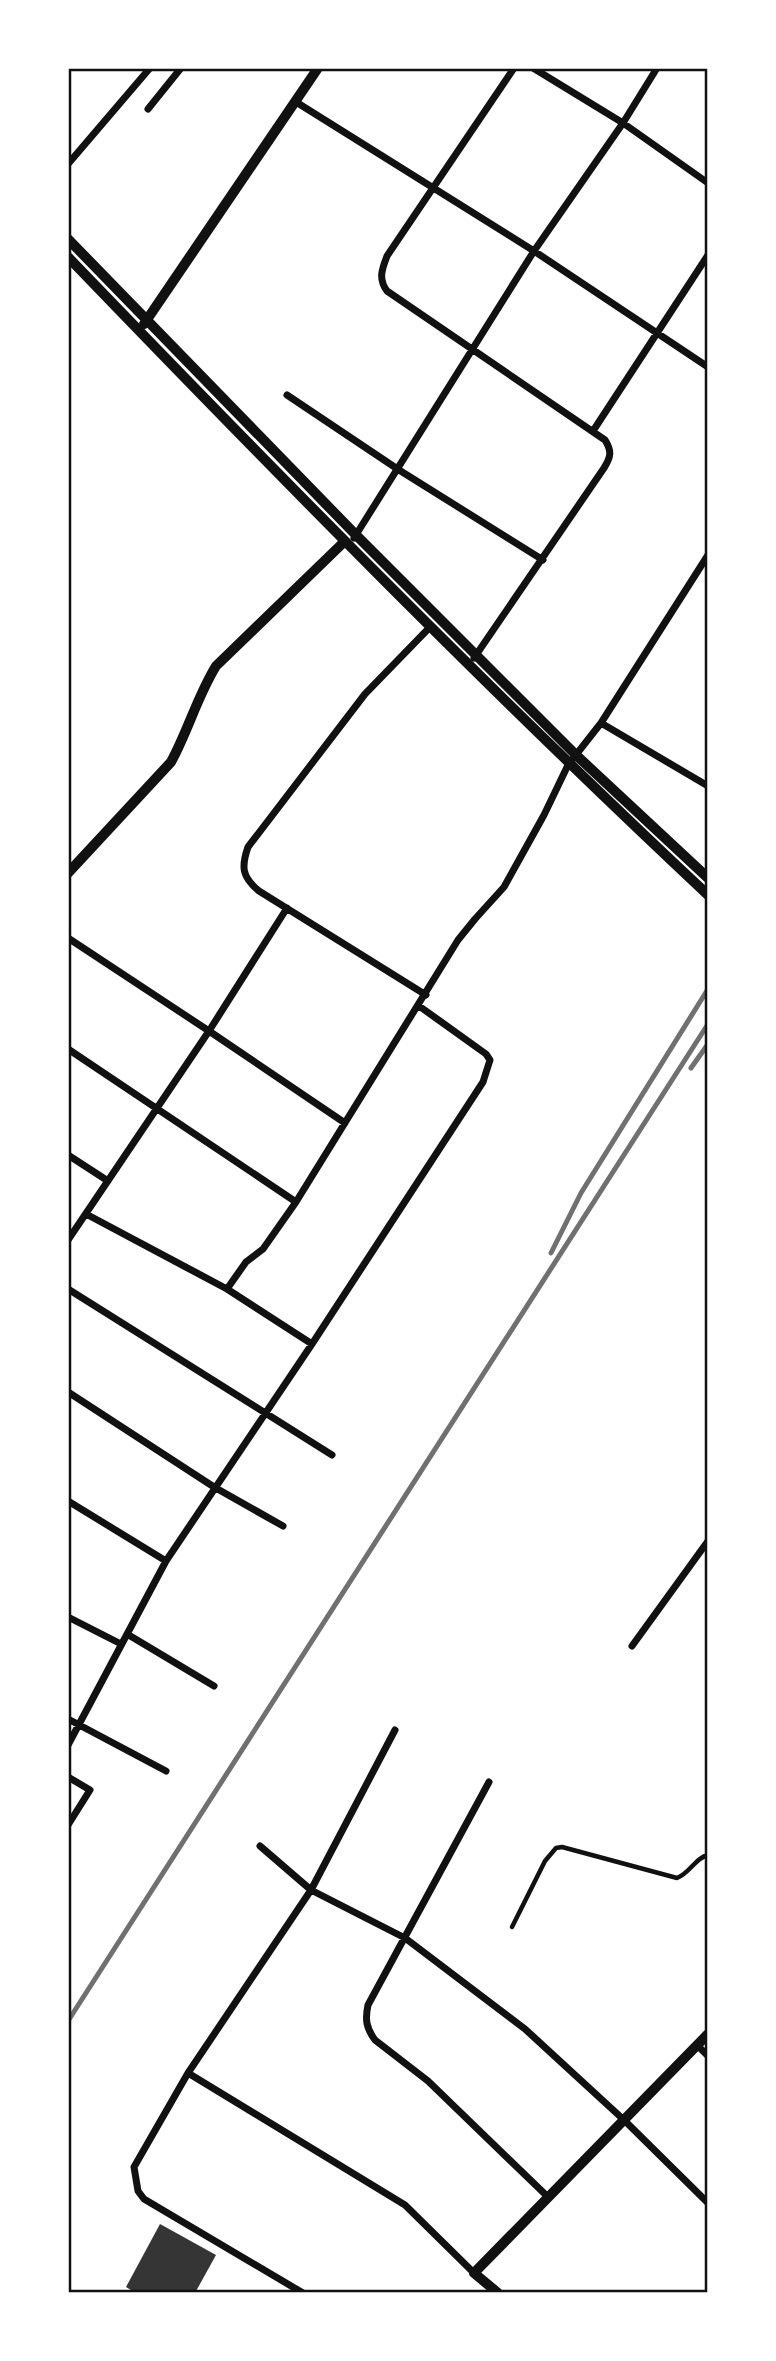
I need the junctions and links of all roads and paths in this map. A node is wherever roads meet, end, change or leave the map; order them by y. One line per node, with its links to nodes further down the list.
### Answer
1 (150, 68): 10 (street)
2 (181, 68): 8 (street)
3 (318, 68): 7 (street)
4 (514, 68): 12 (street)
5 (533, 68): 9 (street)
6 (657, 68): 9 (street)
7 (296, 102): 12 (street); 17 (street)
8 (148, 109)
9 (623, 123): 11 (street); 14 (street)
10 (68, 164)
11 (708, 183)
12 (434, 189): 14 (street); 20 (street)
13 (68, 239): 17 (street)
14 (534, 251): 19 (street); 20 (street)
15 (708, 255): 19 (street)
16 (68, 257): 18 (street)
17 (148, 320): 18 (street); 25 (street)
18 (139, 330): 26 (street)
19 (657, 332): 21 (street); 23 (street)
20 (471, 349): 23 (street); 24 (street)
21 (708, 367)
22 (287, 395): 24 (street)
23 (593, 431): 28 (street)
24 (399, 470): 25 (street); 28 (street)
25 (356, 535): 26 (street); 30 (street)
26 (347, 543): 29 (street); 36 (street)
27 (708, 555): 32 (street)
28 (543, 560): 30 (street)
29 (431, 626): 31 (street); 39 (street)
30 (476, 655): 31 (street); 33 (street)
31 (469, 665): 34 (street)
32 (601, 723): 33 (street); 35 (street)
33 (576, 755): 34 (street); 37 (street)
34 (568, 765): 38 (street); 41 (street)
35 (708, 786)
36 (68, 873)
37 (708, 878)
38 (708, 895)
39 (287, 908): 41 (street); 43 (street)
40 (68, 938): 43 (street)
41 (426, 995): 42 (street)
42 (419, 1006): 46 (street); 54 (street)
43 (209, 1031): 45 (street); 46 (street)
44 (68, 1049): 45 (street)
45 (156, 1110): 48 (street); 49 (street)
46 (345, 1124): 49 (street)
47 (68, 1155): 48 (street)
48 (108, 1181): 50 (street)
49 (296, 1202): 53 (street)
50 (86, 1214): 51 (street); 53 (street)
51 (68, 1240)
52 (68, 1289): 56 (street)
53 (227, 1289): 54 (street)
54 (312, 1344): 56 (street)
55 (68, 1392): 58 (street)
56 (264, 1414): 57 (street); 58 (street)
57 (332, 1455)
58 (214, 1487): 60 (street); 62 (street)
59 (68, 1501): 62 (street)
60 (283, 1525)
61 (708, 1541): 66 (street)
62 (166, 1561): 64 (street)
63 (68, 1617): 65 (street)
64 (127, 1634): 65 (street); 67 (street)
65 (121, 1644): 69 (street)
66 (632, 1646)
67 (214, 1686)
68 (68, 1719): 69 (street)
69 (79, 1723): 71 (street); 72 (street)
70 (396, 1730): 78 (street)
71 (68, 1745)
72 (166, 1771)
73 (68, 1777): 75 (street)
74 (489, 1782): 80 (street)
75 (68, 1825)
76 (260, 1846): 78 (street)
77 (708, 1855): 79 (lane)
78 (311, 1890): 80 (street); 84 (street)
79 (512, 1927)
80 (405, 1938): 85 (street); 86 (street)
81 (708, 2034): 82 (street)
82 (697, 2045): 83 (street); 85 (street)
83 (708, 2056)
84 (188, 2073): 88 (street); 89 (street)
85 (624, 2120): 86 (street); 87 (street)
86 (548, 2197): 88 (street)
87 (708, 2203)
88 (474, 2273): 90 (street)
89 (303, 2293)
90 (498, 2293)

